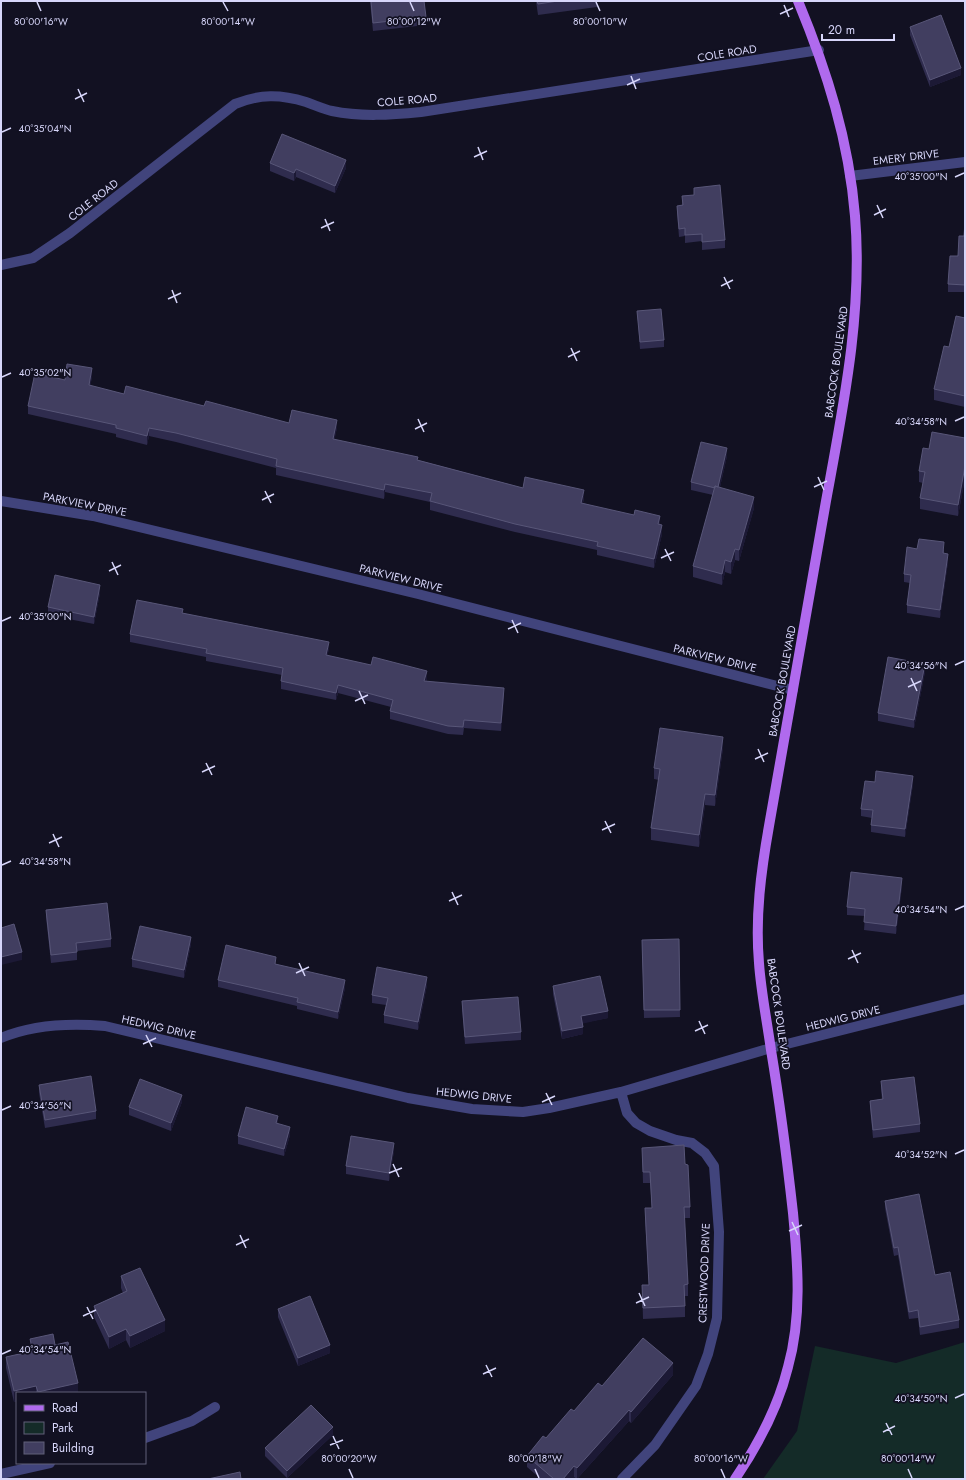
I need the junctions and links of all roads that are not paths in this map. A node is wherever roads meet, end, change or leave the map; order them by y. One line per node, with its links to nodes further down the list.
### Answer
1 (798, 1): 2 (main road, BABCOCK BOULEVARD)
2 (819, 50): 4 (main road, BABCOCK BOULEVARD); 5 (street, COLE ROAD)
3 (965, 162): 4 (street, EMERY DRIVE)
4 (850, 176): 7 (main road, BABCOCK BOULEVARD)
5 (1, 265)
6 (1, 501): 7 (street, PARKVIEW DRIVE)
7 (793, 690): 10 (main road, BABCOCK BOULEVARD)
8 (965, 999): 10 (street, HEDWIG DRIVE)
9 (1, 1038): 11 (street, HEDWIG DRIVE)
10 (771, 1048): 11 (street, HEDWIG DRIVE); 17 (main road, BABCOCK BOULEVARD)
11 (621, 1092): 16 (street, CRESTWOOD DRIVE)
12 (215, 1407): 13 (street)
13 (146, 1438)
14 (46, 1464): 15 (street)
15 (1, 1474)
16 (622, 1479)
17 (735, 1479)

